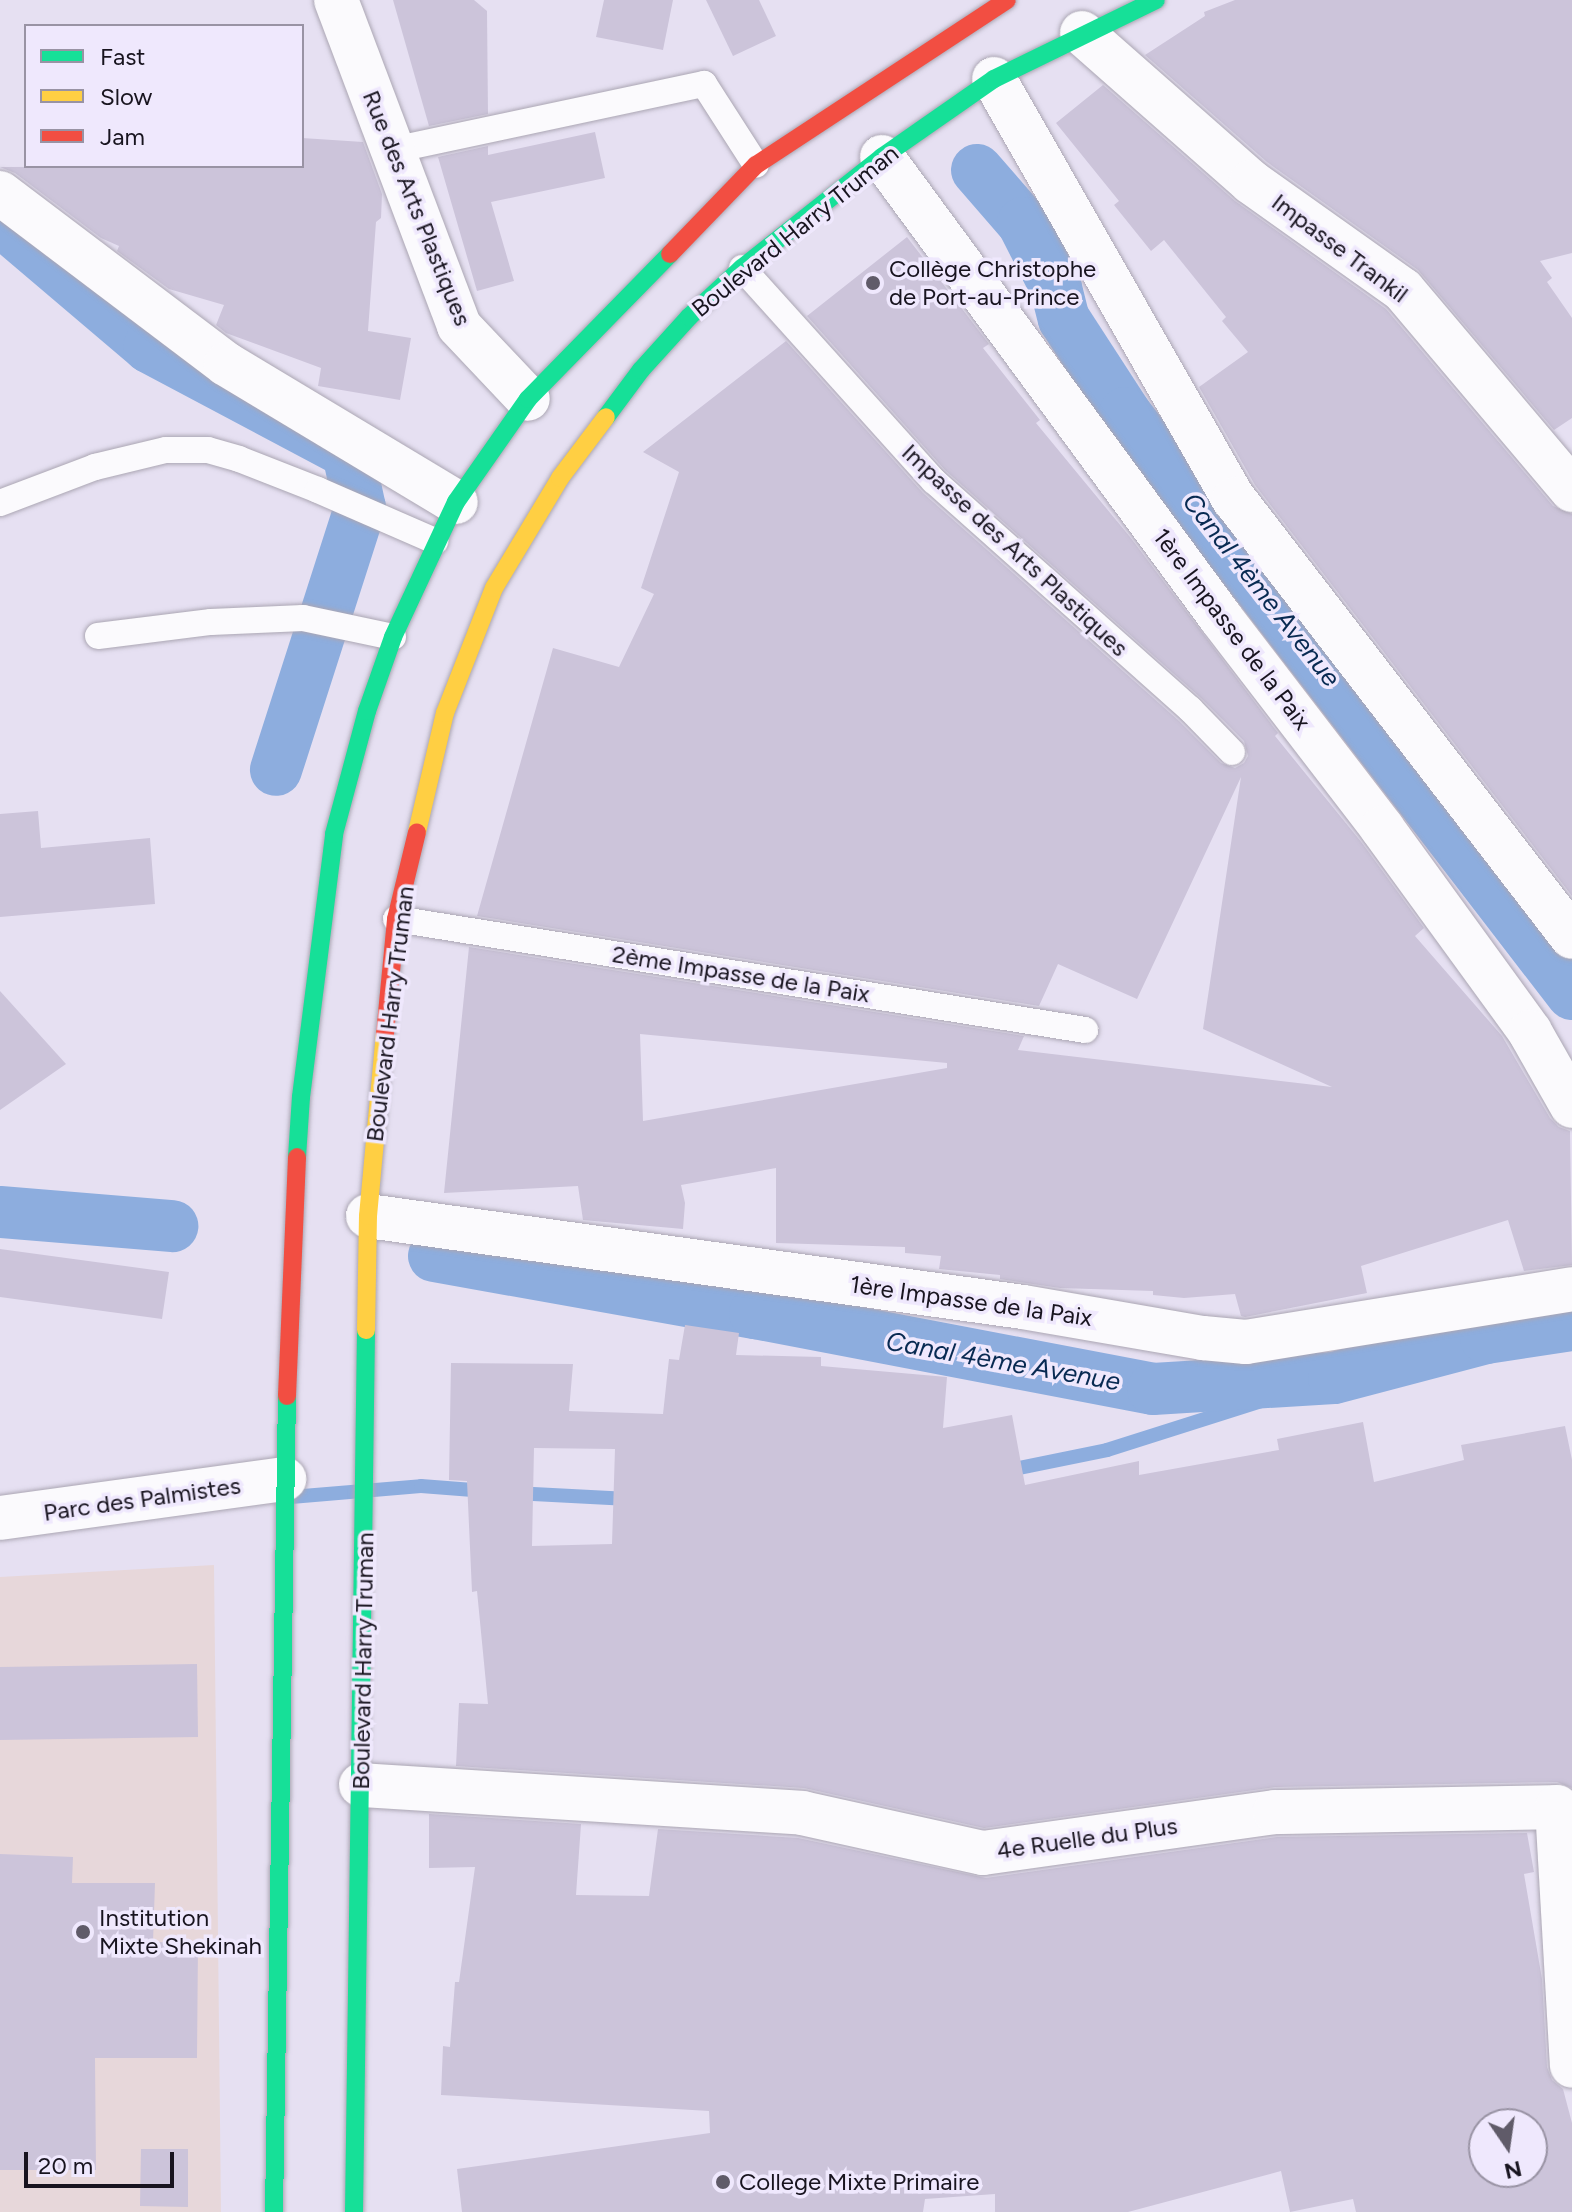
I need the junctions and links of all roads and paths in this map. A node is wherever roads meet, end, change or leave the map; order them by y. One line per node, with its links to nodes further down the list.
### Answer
1 (336, 0): 6 (street, Rue des Arts Plastiques)
2 (1007, 0): 8 (main road)
3 (1156, 0): 4 (main road, Boulevard Harry Truman)
4 (1082, 33): 5 (main road, Boulevard Harry Truman); 12 (street, Impasse Trankil)
5 (994, 79): 7 (main road, Boulevard Harry Truman); 20 (street)
6 (393, 150): 8 (lane); 11 (street, Rue des Arts Plastiques)
7 (882, 157): 10 (main road, Boulevard Harry Truman); 22 (street, 1ère Impasse de la Paix)
8 (756, 165): 11 (main road)
9 (0, 193): 13 (street)
10 (742, 268): 18 (lane, Impasse des Arts Plastiques); 19 (main road, Boulevard Harry Truman)
11 (528, 399): 13 (main road)
12 (1572, 490)
13 (456, 502): 15 (main road)
14 (0, 503): 15 (lane)
15 (435, 541): 17 (main road)
16 (98, 636): 17 (lane)
17 (393, 637): 25 (main road)
18 (1232, 752)
19 (396, 919): 21 (lane, 2ème Impasse de la Paix); 23 (main road, Boulevard Harry Truman)
20 (1572, 937)
21 (1085, 1030)
22 (1572, 1106)
23 (368, 1216): 24 (street, 1ère Impasse de la Paix); 27 (main road, Boulevard Harry Truman)
24 (1572, 1289)
25 (284, 1479): 26 (street, Parc des Palmistes); 29 (main road)
26 (0, 1518)
27 (361, 1785): 28 (street, 4e Ruelle du Plus); 30 (main road, Boulevard Harry Truman)
28 (1572, 2066)
29 (274, 2212)
30 (354, 2212)

